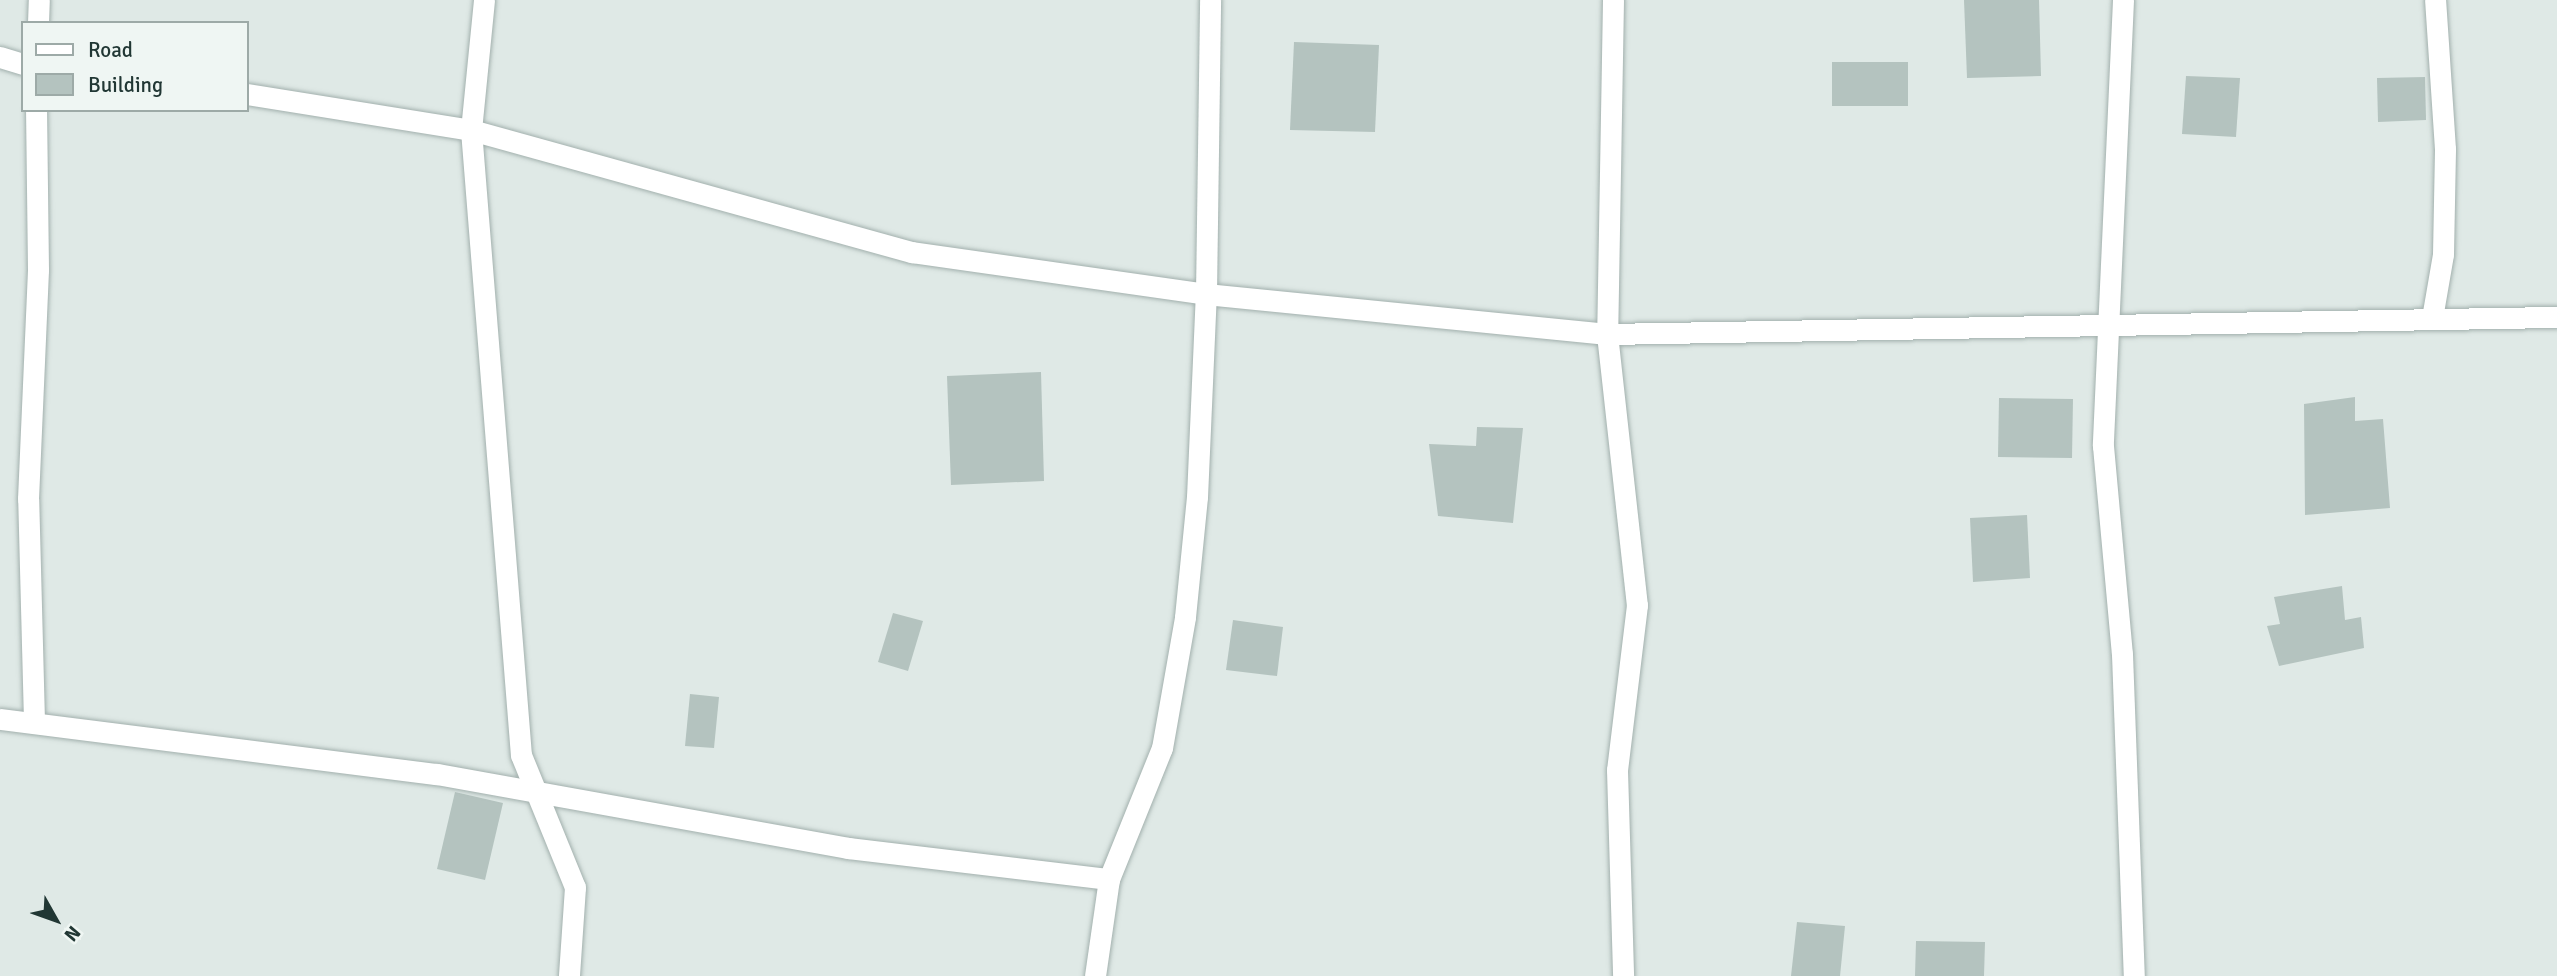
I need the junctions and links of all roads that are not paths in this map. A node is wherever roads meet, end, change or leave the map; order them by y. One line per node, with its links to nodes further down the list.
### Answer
1 (39, 0): 7 (street)
2 (484, 0): 12 (street)
3 (1210, 0): 13 (street)
4 (1613, 0): 17 (street)
5 (2123, 0): 16 (street)
6 (2435, 0): 15 (street)
7 (38, 21)
8 (0, 57): 9 (street)
9 (21, 63)
10 (248, 94): 12 (street)
11 (36, 112): 19 (street)
12 (471, 130): 13 (street); 20 (street)
13 (1206, 294): 17 (street); 21 (street)
14 (2557, 317): 15 (street)
15 (2432, 318): 16 (street)
16 (2106, 322): 17 (street); 25 (street)
17 (1607, 334): 24 (street)
18 (0, 719): 19 (street)
19 (34, 720): 20 (street)
20 (538, 791): 21 (street); 22 (street)
21 (1109, 879): 23 (street)
22 (569, 976)
23 (1095, 976)
24 (1623, 976)
25 (2134, 976)

